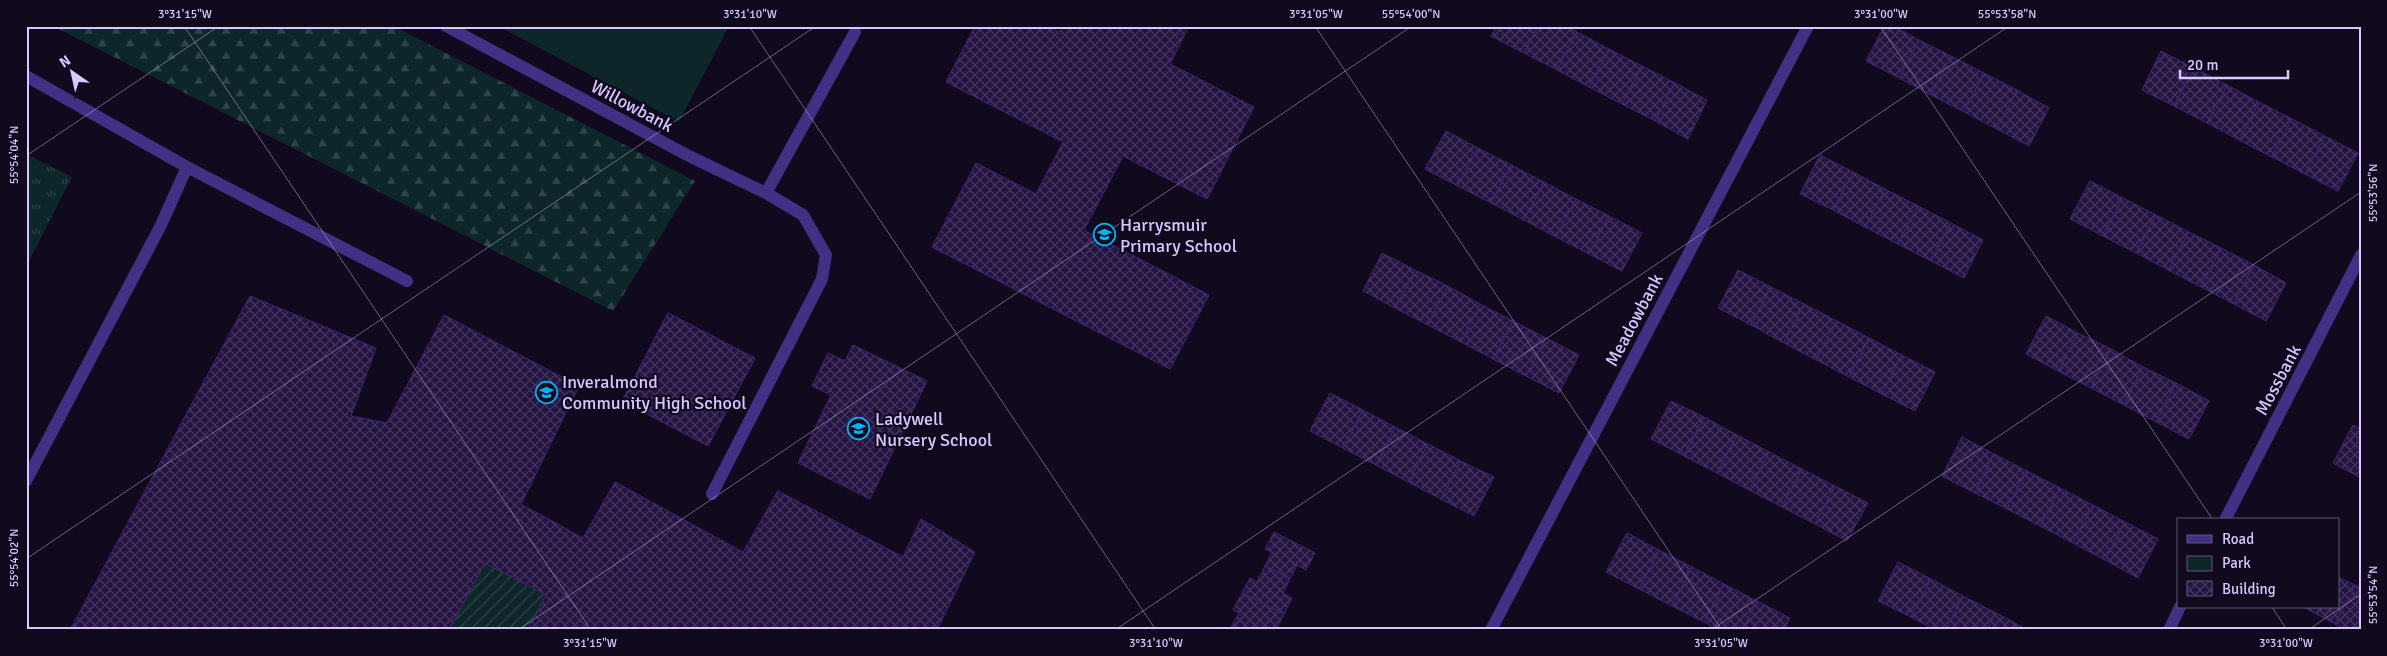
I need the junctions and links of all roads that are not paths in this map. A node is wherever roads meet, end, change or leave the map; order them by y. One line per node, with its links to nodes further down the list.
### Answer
1 (446, 26): 6 (street, Willowbank)
2 (1808, 26): 13 (street, Meadowbank)
3 (855, 32): 6 (street)
4 (26, 76): 5 (street)
5 (187, 167): 8 (street); 9 (street)
6 (766, 193): 10 (street, Willowbank)
7 (2361, 255): 11 (street, Mossbank)
8 (407, 282)
9 (26, 481)
10 (712, 494)
11 (2226, 518)
12 (2180, 608): 14 (street)
13 (1491, 630)
14 (2169, 630)

